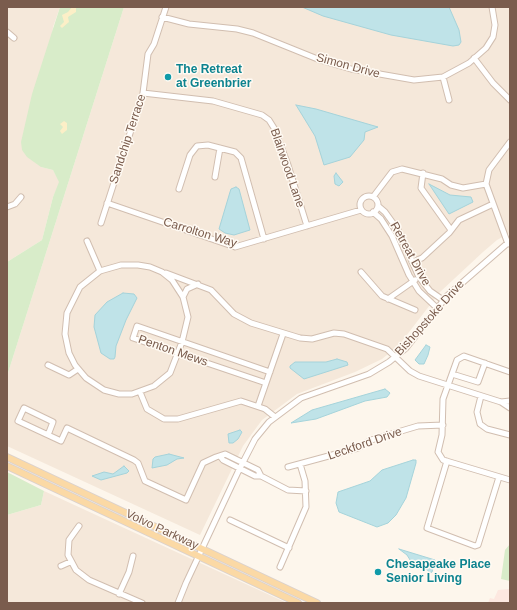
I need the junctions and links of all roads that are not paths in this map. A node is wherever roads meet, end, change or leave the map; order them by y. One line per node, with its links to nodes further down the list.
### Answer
1 (166, 7): 3 (street, Sandchip Terrace)
2 (492, 7): 6 (street, Simon Drive)
3 (162, 17): 7 (street, Simon Drive); 8 (street, Sandchip Terrace)
4 (7, 32): 5 (street)
5 (14, 38)
6 (474, 58): 7 (street, Simon Drive); 10 (street)
7 (443, 77): 9 (street)
8 (143, 93): 19 (street, Sandchip Terrace); 26 (street, Blairwood Lane)
9 (449, 100)
10 (510, 100)
11 (510, 142): 15 (street)
12 (220, 148): 14 (street); 16 (street); 28 (street)
13 (423, 173): 15 (street); 18 (street); 27 (street)
14 (215, 177)
15 (486, 184): 20 (street)
16 (179, 190)
17 (21, 197): 22 (street)
18 (373, 197): 21 (street); 23 (street)
19 (107, 203): 25 (street, Sandchip Terrace); 28 (street, Carrolton Way)
20 (493, 204): 27 (street); 30 (street)
21 (378, 206): 24 (street); 31 (street, Retreat Drive)
22 (7, 207)
23 (361, 210): 24 (street); 26 (street, Carrolton Way)
24 (374, 212): 36 (street, Retreat Drive)
25 (101, 223)
26 (307, 226): 28 (street, Carrolton Way)
27 (452, 230): 31 (street)
28 (264, 239)
29 (87, 241): 32 (street)
30 (509, 243): 40 (street, Bishopstoke Drive)
31 (412, 262): 35 (street, Retreat Drive)
32 (100, 272): 33 (street); 49 (street)
33 (162, 272): 37 (street); 38 (street)
34 (361, 272): 39 (street)
35 (419, 277): 36 (street); 40 (street, Retreat Drive)
36 (413, 281): 39 (street); 41 (street, Retreat Drive)
37 (199, 284): 38 (street); 43 (street)
38 (183, 297): 44 (street)
39 (388, 299): 42 (street)
40 (443, 300): 41 (street, Bishopstoke Drive)
41 (437, 308): 46 (street, Bishopstoke Drive)
42 (415, 310)
43 (283, 334): 46 (street); 50 (street)
44 (182, 342): 45 (street); 45 (street, Penton Mews); 50 (street, Penton Mews)
45 (178, 353): 53 (street, Penton Mews); 55 (street)
46 (396, 356): 54 (street); 61 (street, Bishopstoke Drive)
47 (485, 363): 51 (street); 52 (street); 52 (street)
48 (48, 365): 49 (street)
49 (78, 369): 55 (street)
50 (270, 372): 53 (street)
51 (510, 372)
52 (452, 374): 54 (street)
53 (266, 383): 59 (street)
54 (448, 385): 56 (street); 62 (street)
55 (140, 392): 59 (street)
56 (481, 396): 58 (street); 64 (street)
57 (510, 401): 58 (street)
58 (501, 402): 60 (street)
59 (258, 406): 61 (street)
60 (510, 408)
61 (275, 417): 68 (street, Bishopstoke Drive)
62 (443, 425): 67 (street); 69 (street, Leckford Drive)
63 (48, 435): 63 (street); 65 (street)
64 (510, 435)
65 (220, 456): 68 (street); 72 (street)
66 (7, 457): 80 (main road, Volvo Parkway)
67 (447, 461): 74 (street); 74 (street)
68 (242, 462): 72 (street, Bishopstoke Drive); 73 (street)
69 (300, 464): 71 (street, Leckford Drive); 76 (street)
70 (7, 466): 82 (main road, Volvo Parkway)
71 (288, 467)
72 (239, 468): 73 (street); 80 (street, Bishopstoke Drive)
73 (261, 476): 76 (street)
74 (499, 477): 75 (street)
75 (510, 480)
76 (306, 491): 79 (street)
77 (230, 520): 79 (street)
78 (79, 526): 83 (street)
79 (289, 548): 85 (street)
80 (202, 549): 82 (street, Bishopstoke Drive); 90 (main road, Volvo Parkway)
81 (134, 556): 86 (street)
82 (198, 556): 88 (street, Bishopstoke Drive); 89 (main road, Volvo Parkway)
83 (70, 562): 84 (street); 86 (street)
84 (61, 566)
85 (280, 567)
86 (119, 594): 87 (street)
87 (142, 603)
88 (178, 603)
89 (298, 603)
90 (317, 603)

